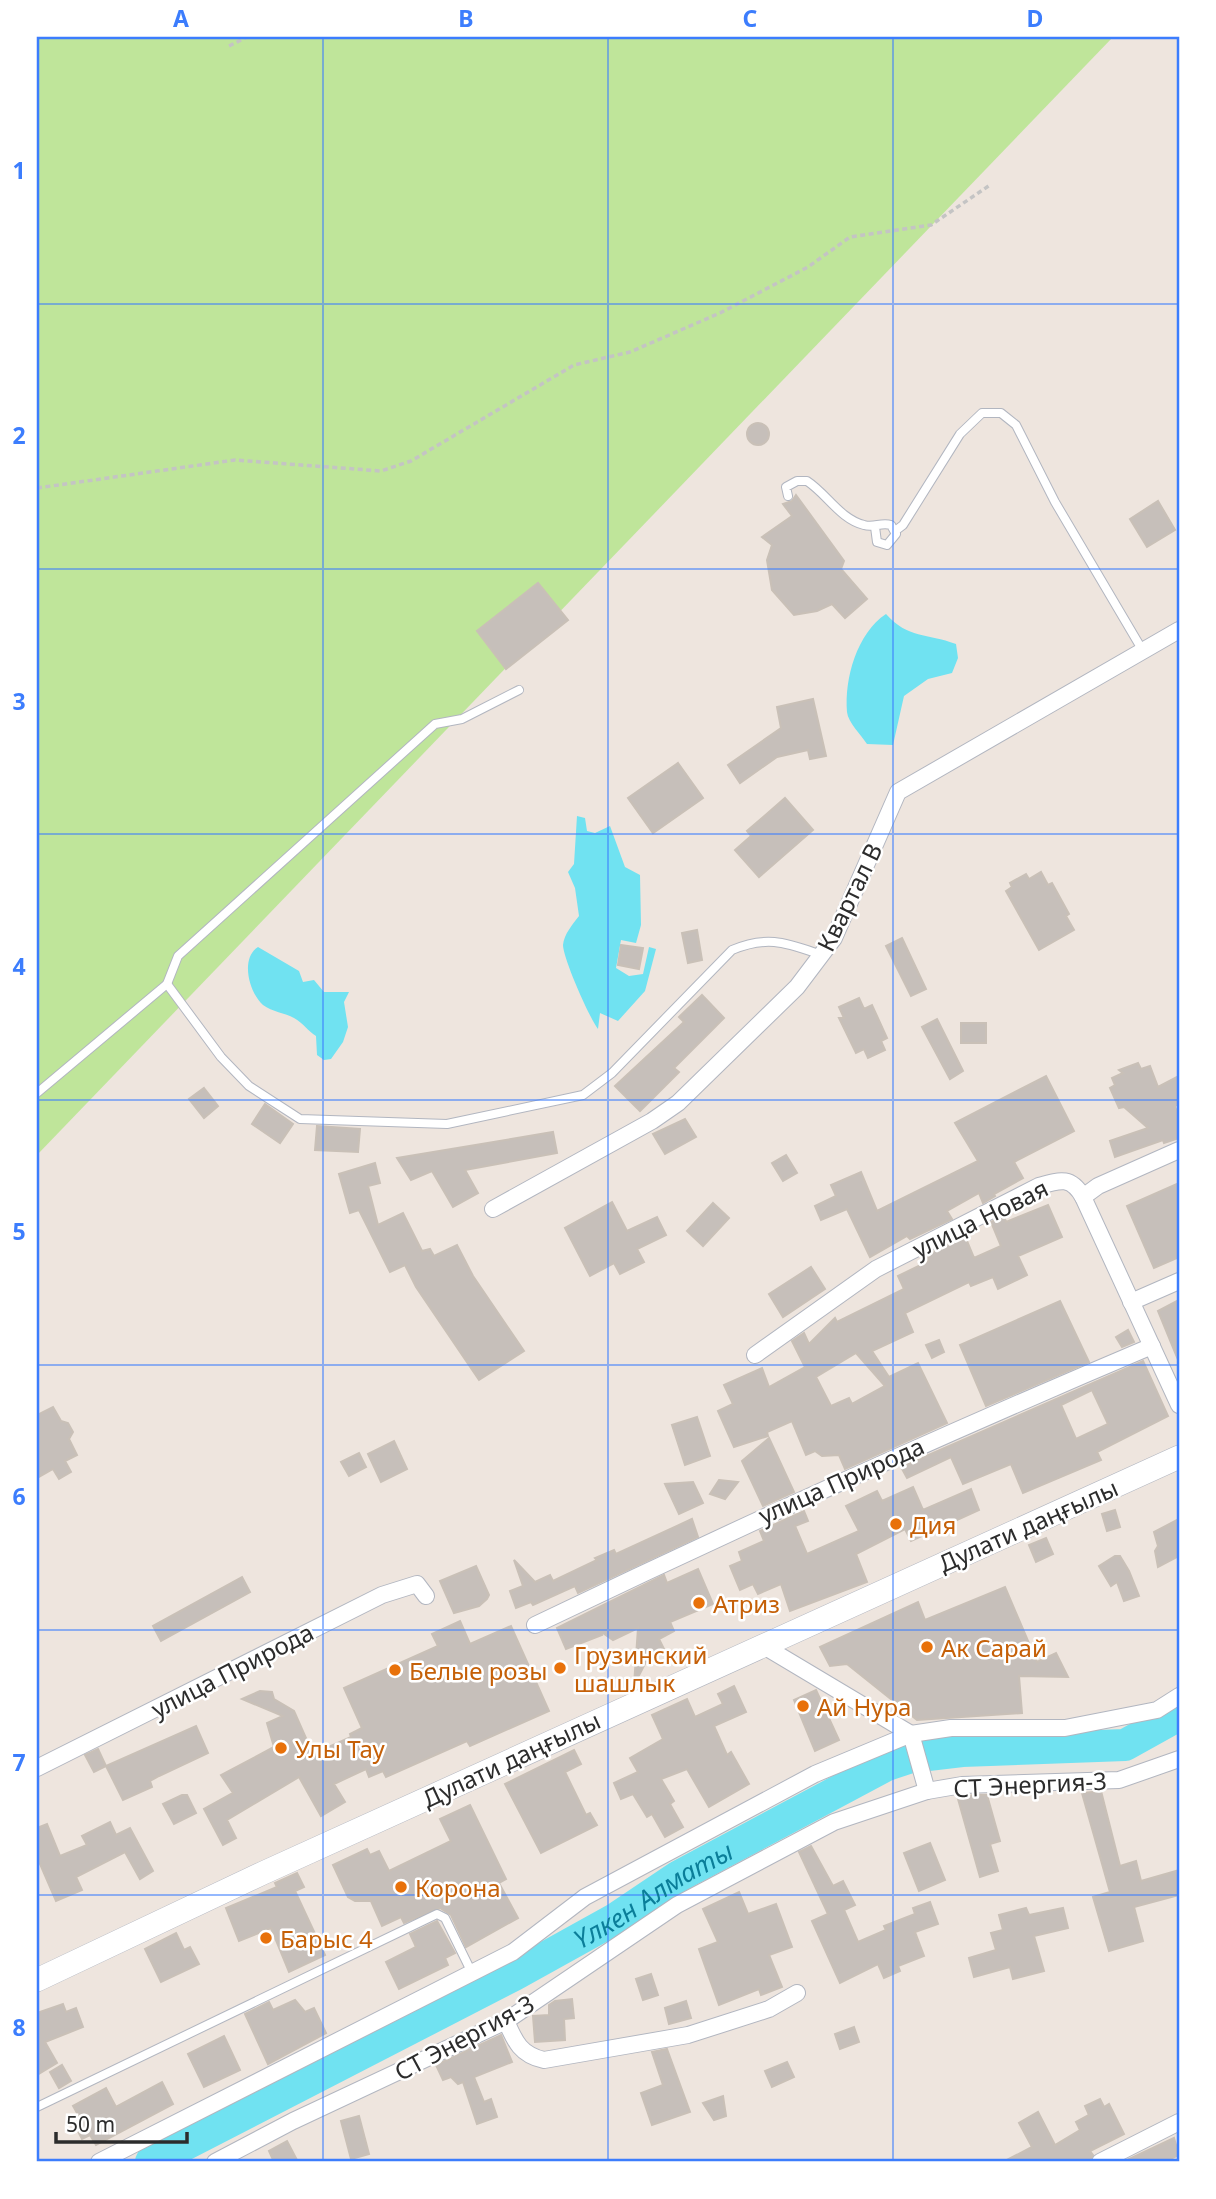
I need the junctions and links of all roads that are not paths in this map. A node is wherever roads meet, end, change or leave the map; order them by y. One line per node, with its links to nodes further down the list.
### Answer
1 (788, 496): 2 (lane)
2 (875, 527): 3 (lane); 3 (lane)
3 (895, 531): 5 (lane)
4 (1179, 630): 5 (street, Квартал В)
5 (1143, 651): 7 (street, Квартал В)
6 (519, 690): 8 (lane)
7 (822, 955): 8 (lane); 12 (street, Квартал В)
8 (167, 984): 9 (lane)
9 (37, 1093)
10 (1179, 1150): 11 (street)
11 (1083, 1197): 14 (street, улица Новая); 16 (street, улица Новая)
12 (493, 1209)
13 (1179, 1281): 14 (street)
14 (1131, 1302): 15 (street, улица Новая)
15 (1152, 1346): 17 (street, улица Новая); 20 (street, улица Природа)
16 (755, 1356)
17 (1179, 1405)
18 (1179, 1457): 21 (main road, Дулати даңғылы)
19 (426, 1596): 25 (street, улица Природа)
20 (536, 1625)
21 (762, 1645): 23 (street); 28 (main road, Дулати даңғылы)
22 (1179, 1696): 23 (street)
23 (913, 1741): 26 (street); 27 (street)
24 (1179, 1759): 26 (street, СТ Энергия-3)
25 (37, 1768)
26 (925, 1785): 30 (street, СТ Энергия-3)
27 (472, 1973): 31 (lane); 33 (street)
28 (37, 1980)
29 (797, 1993): 30 (street)
30 (506, 2021): 34 (street, СТ Энергия-3)
31 (37, 2107)
32 (1179, 2122): 35 (street)
33 (99, 2162)
34 (215, 2162)
35 (1100, 2162)

